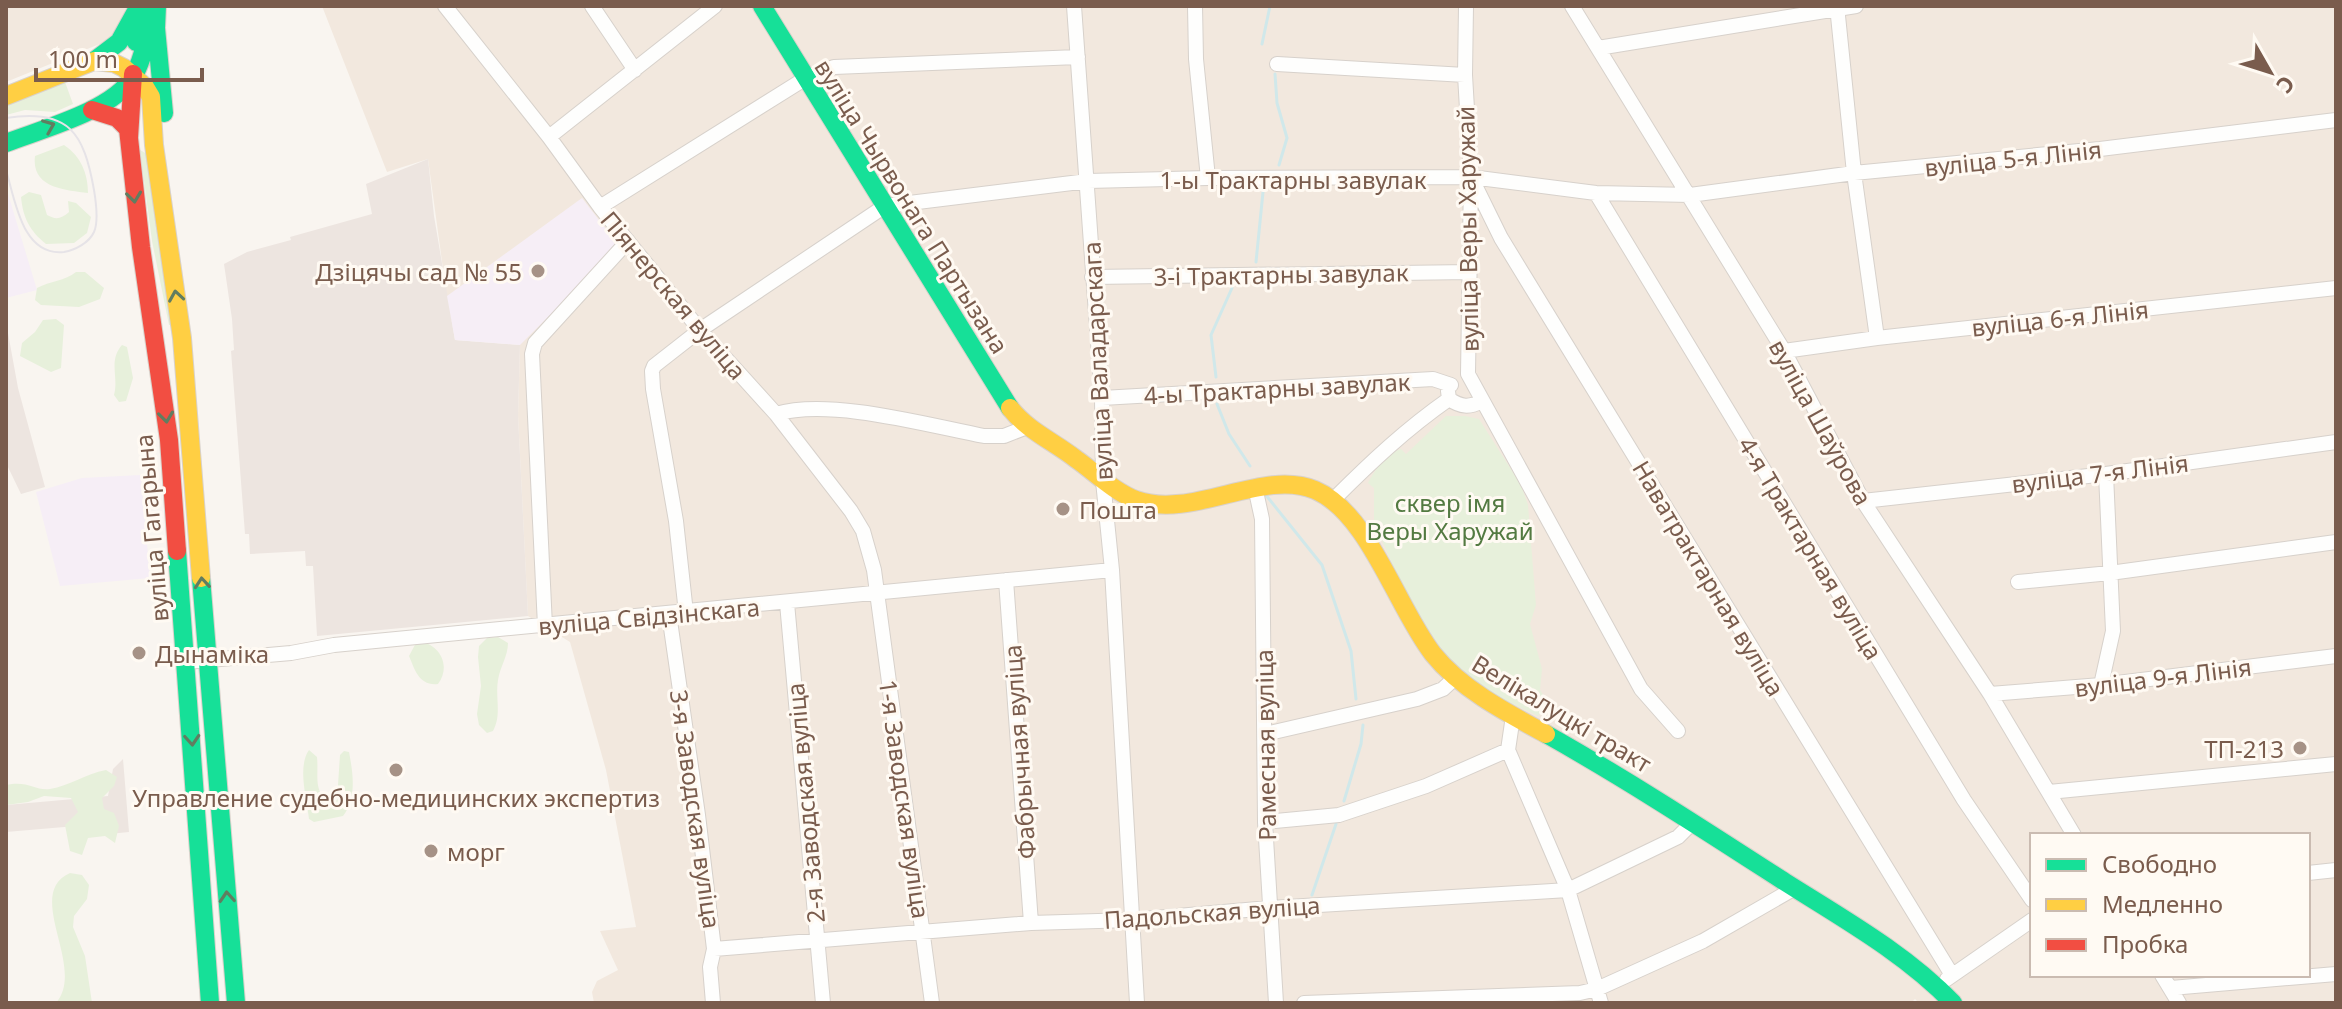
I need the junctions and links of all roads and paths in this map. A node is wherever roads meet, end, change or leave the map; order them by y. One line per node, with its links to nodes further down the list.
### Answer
1 (139, 6): 15 (main road); 19 (main road, вуліца Гагарына)
2 (157, 6): 19 (main road); 35 (main road, вуліца Гагарына)
3 (445, 6): 24 (street, Піянерская вуліца)
4 (592, 6): 17 (street)
5 (715, 6): 17 (street)
6 (762, 6): 20 (main road, вуліца Чырвонага Партызана)
7 (1074, 6): 14 (street, вуліца Валадарскага)
8 (1195, 6): 29 (street)
9 (1466, 6): 18 (street, вуліца Веры Харужай)
10 (1572, 6): 13 (street, вуліца Шаўрова)
11 (1856, 6): 12 (street)
12 (1837, 7): 13 (street); 27 (street)
13 (1598, 48): 32 (street, вуліца Шаўрова)
14 (1078, 57): 20 (street); 30 (street, вуліца Валадарскага)
15 (94, 61): 19 (main road); 21 (main road)
16 (1277, 64): 18 (street)
17 (635, 70): 24 (street)
18 (1465, 75): 28 (street, вуліца Веры Харужай)
19 (133, 76): 22 (main road); 26 (main road, вуліца Гагарына); 35 (main road, вуліца Гагарына)
20 (806, 78): 33 (main road, вуліца Чырвонага Партызана); 34 (street)
21 (6, 96)
22 (92, 110): 25 (main road, one-way to 22); 26 (main road, вуліца Гагарына)
23 (2336, 120): 27 (street, вуліца 5-я Лінія)
24 (549, 137): 34 (street, Піянерская вуліца)
25 (6, 143)
26 (128, 146): 43 (main road, вуліца Гагарына, one-way to 43)
27 (1854, 173): 32 (street, вуліца 5-я Лінія); 42 (street)
28 (1471, 177): 29 (street, 1-ы Трактарны завулак); 31 (street, 1-ы Трактарны завулак); 37 (street, вуліца Веры Харужай); 100 (street, Наватрактарная вуліца)
29 (1208, 178): 30 (street, 1-ы Трактарны завулак)
30 (1088, 181): 33 (street, 1-ы Трактарны завулак); 38 (street, вуліца Валадарскага)
31 (1596, 193): 32 (street, 1-ы Трактарны завулак); 86 (street, 4-я Трактарная вуліца)
32 (1690, 195): 44 (street, вуліца Шаўрова)
33 (885, 206): 40 (street); 50 (main road, вуліца Чырвонага Партызана)
34 (600, 207): 36 (street, Піянерская вуліца)
35 (167, 241): 41 (main road, вуліца Гагарына, one-way to 35)
36 (628, 241): 40 (street, Піянерская вуліца); 66 (street)
37 (1470, 272): 38 (street, 3-і Трактарны завулак); 45 (street, вуліца Веры Харужай)
38 (1092, 277): 47 (street, вуліца Валадарскага)
39 (2336, 288): 42 (street, вуліца 6-я Лінія)
40 (700, 330): 49 (street, Піянерская вуліца); 64 (street)
41 (182, 338): 43 (main road); 68 (main road, вуліца Гагарына, one-way to 41)
42 (1877, 338): 44 (street, вуліца 6-я Лінія)
43 (156, 339): 69 (main road, вуліца Гагарына, one-way to 69)
44 (1784, 351): 56 (street, вуліца Шаўрова)
45 (1468, 374): 46 (street); 48 (street, вуліца Веры Харужай)
46 (1450, 392): 47 (street, 4-ы Трактарны завулак); 48 (street, 4-ы Трактарны завулак); 55 (street)
47 (1102, 398): 53 (street, вуліца Валадарскага)
48 (1482, 401): 74 (street, вуліца Веры Харужай)
49 (776, 414): 50 (street); 62 (street, Піянерская вуліца)
50 (1027, 427): 53 (main road, Велікалуцкі тракт)
51 (2336, 442): 52 (street, вуліца 7-я Лінія)
52 (2106, 474): 56 (street, вуліца 7-я Лінія); 59 (street)
53 (1103, 481): 54 (main road, Велікалуцкі тракт); 58 (street, вуліца Валадарскага)
54 (1255, 487): 55 (main road, Велікалуцкі тракт); 75 (street, Рамесная вуліца)
55 (1334, 499): 70 (main road, Велікалуцкі тракт)
56 (1863, 501): 72 (street, вуліца Шаўрова)
57 (2336, 542): 59 (street)
58 (1112, 570): 60 (street, вуліца Свідзінскага); 88 (street, вуліца Валадарскага)
59 (2110, 573): 61 (street); 71 (street)
60 (1006, 580): 62 (street, вуліца Свідзінскага); 90 (street, Фабрычная вуліца)
61 (2018, 582)
62 (877, 594): 63 (street, вуліца Свідзінскага); 93 (street, 1-я Заводская вуліца)
63 (787, 603): 64 (street, вуліца Свідзінскага); 94 (street, 2-я Заводская вуліца)
64 (686, 613): 65 (street, вуліца Свідзінскага)
65 (669, 614): 66 (street, вуліца Свідзінскага); 95 (street, 3-я Заводская вуліца)
66 (545, 626): 68 (street, вуліца Свідзінскага)
67 (2336, 656): 71 (street, вуліца 9-я Лінія)
68 (209, 661): 69 (street, вуліца Свідзінскага); 91 (main road, вуліца Гагарына, one-way to 68)
69 (186, 662): 92 (main road, вуліца Гагарына, one-way to 92)
70 (1456, 677): 73 (main road, Велікалуцкі тракт); 75 (street)
71 (2101, 685): 72 (street, вуліца 9-я Лінія)
72 (1990, 694): 78 (street, вуліца Шаўрова)
73 (1513, 716): 76 (street); 80 (main road, Велікалуцкі тракт)
74 (1678, 731)
75 (1265, 734): 79 (street, Рамесная вуліца)
76 (1508, 750): 79 (street); 85 (street)
77 (2336, 764): 78 (street)
78 (2049, 792): 81 (street, вуліца Шаўрова)
79 (1265, 822): 87 (street, Рамесная вуліца)
80 (1693, 822): 84 (main road, Велікалуцкі тракт); 85 (street, Падольская вуліца)
81 (2073, 833)
82 (2336, 870): 83 (street)
83 (2310, 873)
84 (1795, 888): 100 (main road, Велікалуцкі тракт); 102 (street)
85 (1568, 890): 87 (street, Падольская вуліца); 102 (street)
86 (2030, 897)
87 (1269, 908): 88 (street, Падольская вуліца); 109 (street, Рамесная вуліца)
88 (1132, 920): 90 (street, Падольская вуліца); 108 (street, вуліца Валадарскага)
89 (2030, 921): 100 (street)
90 (1031, 923): 93 (street, Падольская вуліца)
91 (229, 929): 92 (main road); 104 (main road, вуліца Гагарына)
92 (204, 931): 103 (main road, вуліца Гагарына)
93 (924, 933): 94 (street, Падольская вуліца); 107 (street, 1-я Заводская вуліца)
94 (818, 940): 95 (street, Падольская вуліца); 106 (street, 2-я Заводская вуліца)
95 (714, 949): 105 (street, 3-я Заводская вуліца)
96 (2336, 974): 97 (street)
97 (2310, 976)
98 (2163, 977): 101 (street)
99 (2301, 977): 101 (street)
100 (1944, 981): 111 (main road, Велікалуцкі тракт)
101 (2171, 988): 112 (street)
102 (1599, 996): 110 (street)
103 (210, 1003)
104 (236, 1003)
105 (713, 1003)
106 (823, 1003)
107 (932, 1003)
108 (1137, 1003)
109 (1276, 1003)
110 (1304, 1003)
111 (1953, 1003)
112 (2179, 1003)

